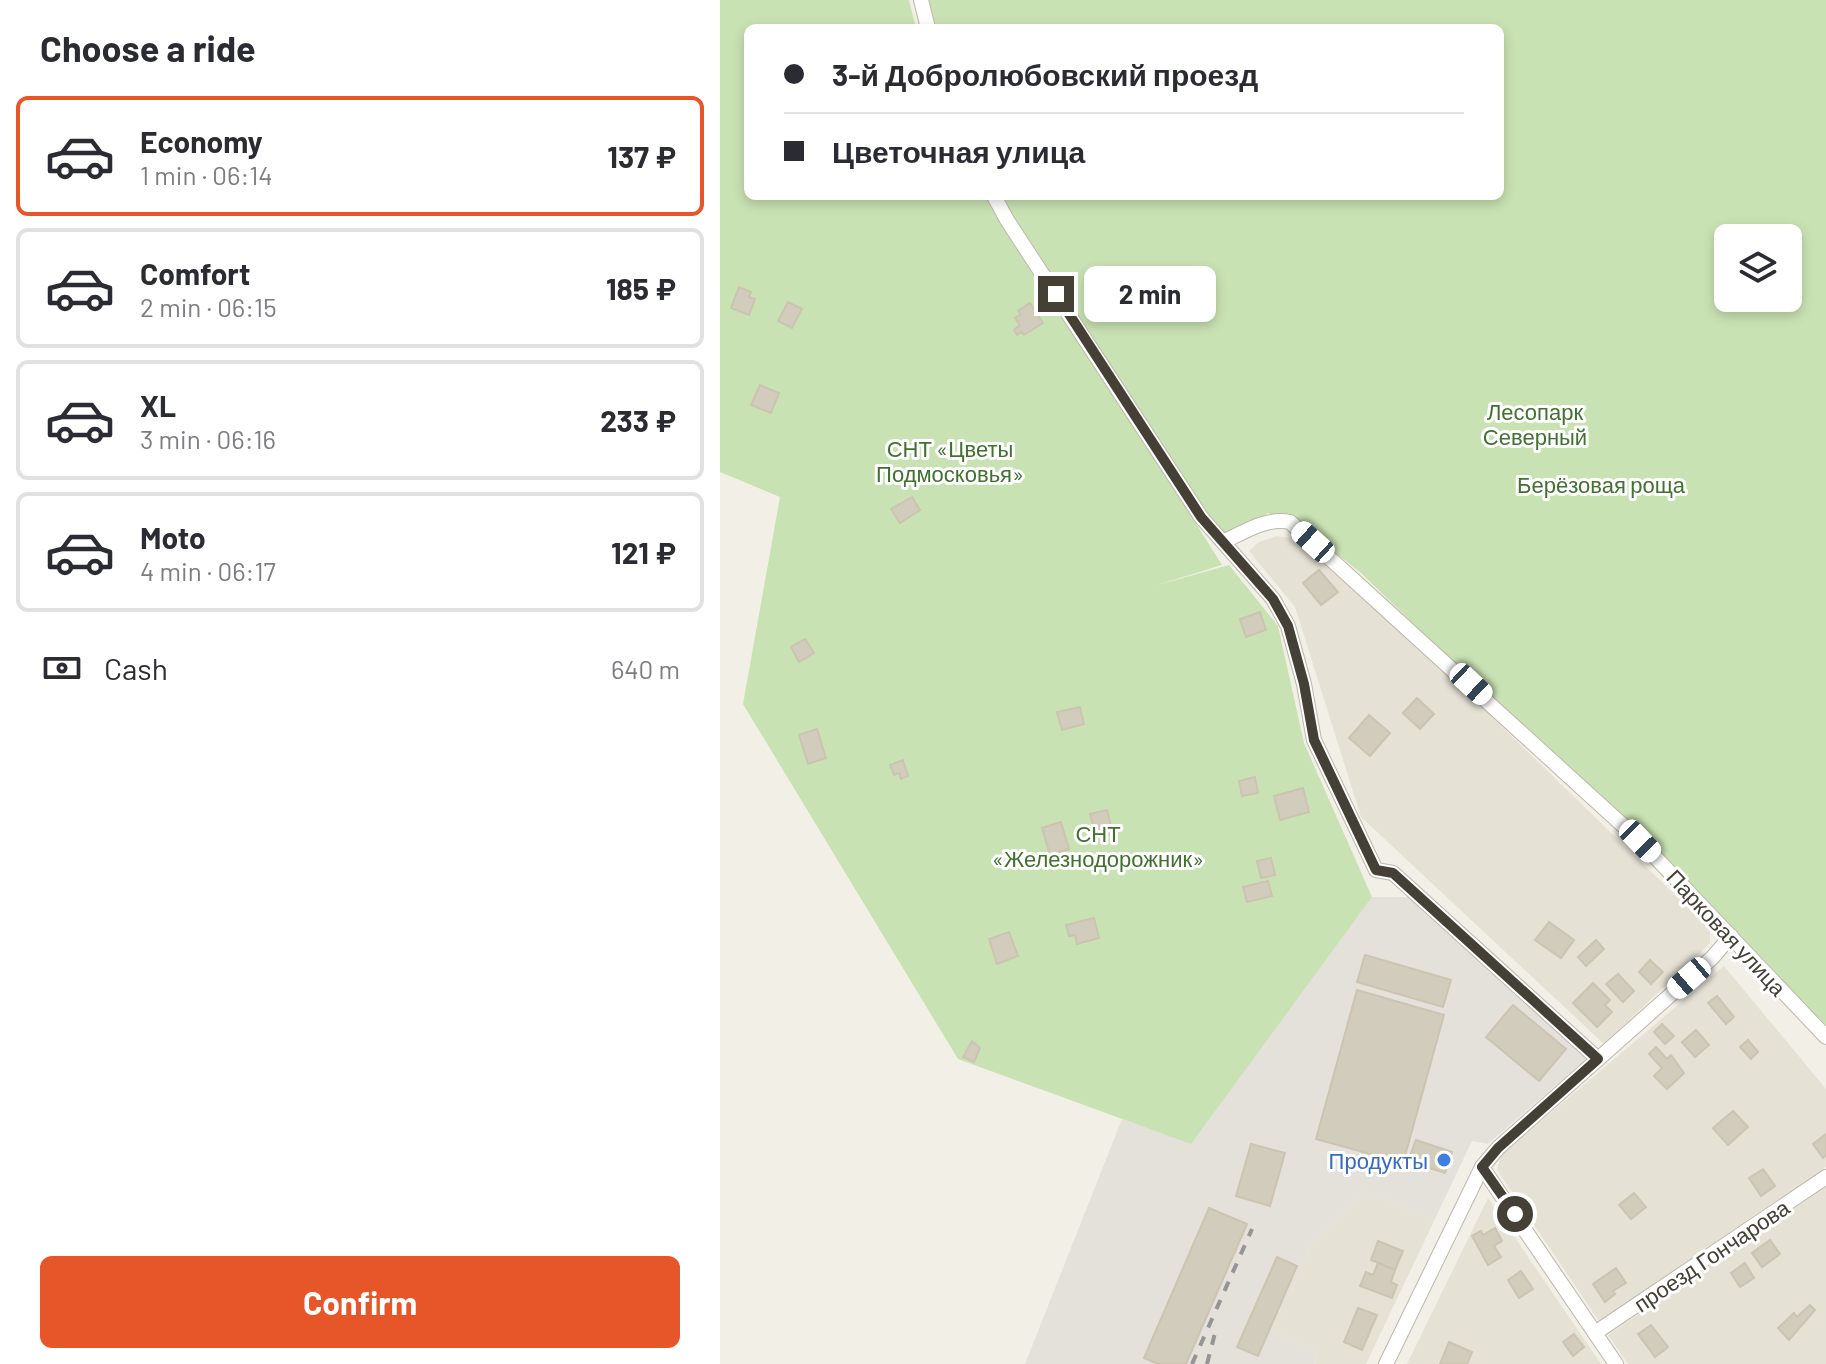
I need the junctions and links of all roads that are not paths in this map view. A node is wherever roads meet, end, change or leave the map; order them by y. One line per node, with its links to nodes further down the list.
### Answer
1 (922, 1): 2 (street)
2 (927, 24)
3 (996, 200): 4 (street)
4 (1223, 542): 5 (street, Парковая улица); 7 (street)
5 (1731, 936): 6 (street, Парковая улица); 7 (street)
6 (1826, 1037)
7 (1598, 1059): 8 (street)
8 (1482, 1167): 10 (street); 11 (street)
9 (1826, 1177): 10 (street, проезд Гончарова)
10 (1595, 1333): 12 (street)
11 (1386, 1364)
12 (1616, 1364)

